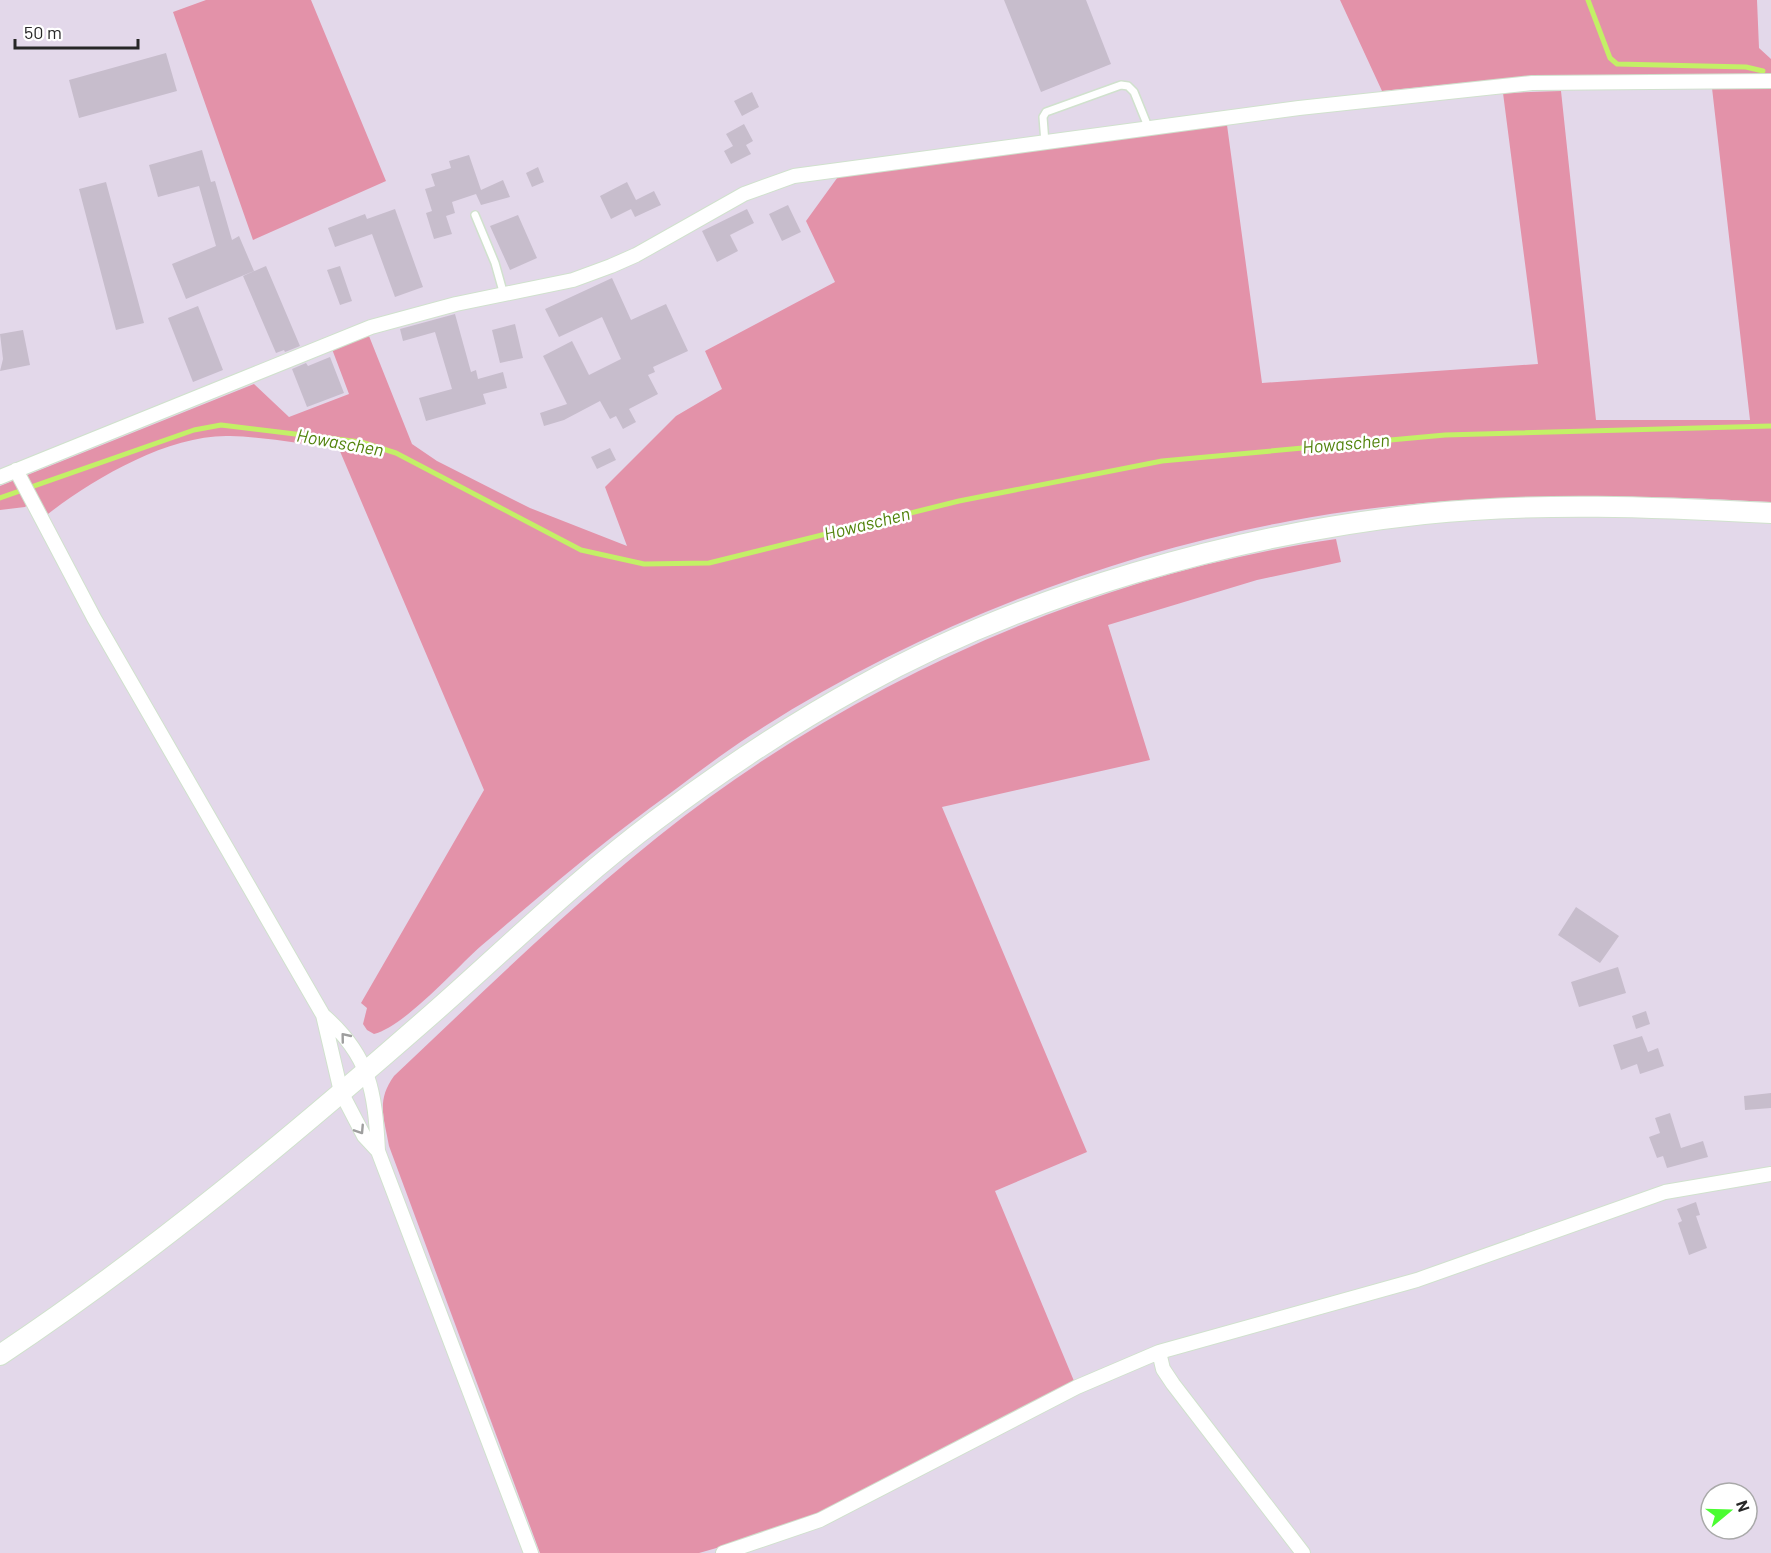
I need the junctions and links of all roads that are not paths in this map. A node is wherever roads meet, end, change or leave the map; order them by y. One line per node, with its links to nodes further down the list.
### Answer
1 (1771, 81): 2 (street)
2 (1149, 129): 3 (street); 3 (lane)
3 (1045, 142): 5 (street)
4 (475, 215): 5 (lane)
5 (504, 295): 6 (street)
6 (18, 475): 7 (street); 9 (street)
7 (0, 477)
8 (1771, 513): 10 (street)
9 (323, 1015): 10 (street, one-way to 9); 11 (street)
10 (367, 1070): 11 (street); 12 (street)
11 (341, 1092): 12 (street, one-way to 12); 15 (street)
12 (378, 1151): 16 (street)
13 (1771, 1174): 14 (street)
14 (1158, 1352): 17 (street); 18 (street)
15 (0, 1355)
16 (531, 1553)
17 (723, 1553)
18 (1303, 1553)

